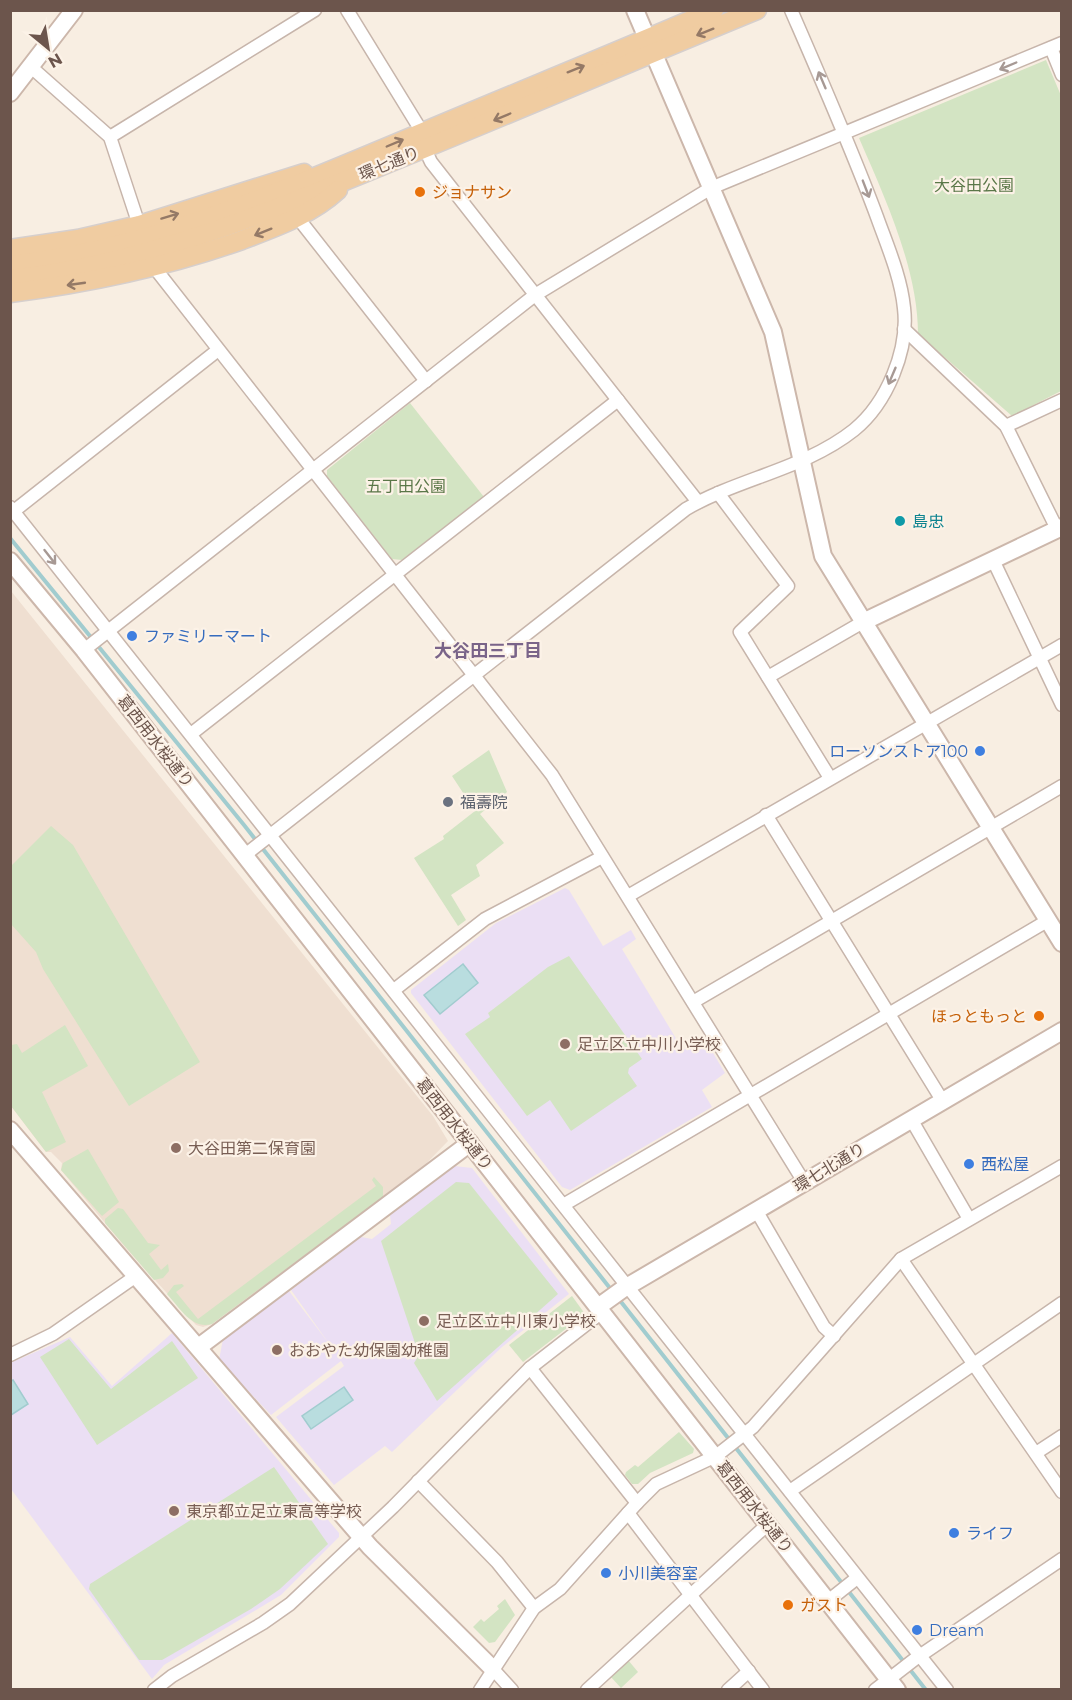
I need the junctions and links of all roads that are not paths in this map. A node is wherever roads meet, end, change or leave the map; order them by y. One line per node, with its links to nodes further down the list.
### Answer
1 (315, 10): 14 (street)
2 (347, 10): 15 (street)
3 (635, 10): 9 (street)
4 (714, 10): 9 (main road, 環七通り)
5 (757, 10): 9 (main road, 環七通り, one-way to 9)
6 (791, 10): 13 (street, one-way to 6)
7 (68, 12): 10 (street)
8 (1056, 45): 11 (street); 13 (street, one-way to 13)
9 (650, 46): 15 (main road, 環七通り); 17 (street)
10 (31, 67): 12 (street); 14 (street)
11 (1062, 75)
12 (10, 93)
13 (845, 134): 17 (street); 27 (street, one-way to 27)
14 (110, 137): 20 (street)
15 (423, 140): 16 (main road, 環七通り); 26 (street)
16 (345, 173): 18 (main road, 環七通り); 19 (main road); 20 (main road, one-way to 16)
17 (711, 188): 26 (street); 33 (street)
18 (251, 212): 22 (main road, 環七通り); 24 (main road, 環七通り)
19 (298, 218): 23 (main road, one-way to 23); 29 (street)
20 (139, 225): 21 (main road)
21 (10, 249)
22 (10, 265)
23 (154, 267): 25 (main road, one-way to 25); 28 (street)
24 (10, 279)
25 (10, 293)
26 (535, 295): 29 (street); 31 (street)
27 (904, 329): 32 (street); 33 (street, one-way to 33)
28 (218, 350): 34 (street); 37 (street)
29 (426, 381): 34 (street)
30 (1062, 399): 32 (street)
31 (618, 400): 36 (street); 41 (street)
32 (1006, 426): 38 (street)
33 (802, 459): 35 (street); 42 (street)
34 (313, 471): 41 (street); 43 (street)
35 (718, 493): 36 (street); 48 (street)
36 (698, 502): 47 (street)
37 (12, 509): 43 (street, one-way to 43)
38 (1059, 528): 39 (street)
39 (993, 560): 42 (street); 46 (street)
40 (10, 561): 45 (street, 葛西用水桜通り)
41 (394, 575): 47 (street); 51 (street)
42 (863, 621): 48 (street); 50 (street)
43 (108, 632): 45 (street); 51 (street)
44 (1062, 645): 46 (street)
45 (87, 647): 57 (street, 葛西用水桜通り)
46 (1039, 656): 49 (street); 50 (street)
47 (474, 675): 56 (street); 58 (street)
48 (768, 677): 52 (street)
49 (1062, 705)
50 (925, 722): 52 (street); 55 (street)
51 (191, 734): 56 (street)
52 (830, 778): 54 (street)
53 (1062, 786): 55 (street)
54 (766, 815): 59 (street); 61 (street)
55 (990, 828): 60 (street); 61 (street)
56 (272, 835): 57 (street); 63 (street)
57 (248, 852): 71 (street, 葛西用水桜通り)
58 (602, 856): 59 (street); 63 (street)
59 (628, 896): 64 (street)
60 (1047, 921): 62 (street); 65 (street)
61 (831, 922): 64 (street); 65 (street)
62 (1062, 943)
63 (394, 990): 74 (street)
64 (693, 1002): 67 (street)
65 (889, 1014): 67 (street); 68 (street)
66 (1062, 1031): 68 (street, 環七北通り)
67 (750, 1096): 73 (street); 74 (street)
68 (942, 1100): 69 (street, 環七北通り)
69 (911, 1119): 73 (street, 環七北通り); 76 (street)
70 (10, 1130): 78 (street)
71 (470, 1143): 81 (street, 葛西用水桜通り); 83 (street)
72 (1062, 1166): 76 (street)
73 (804, 1182): 75 (street, 環七北通り)
74 (565, 1204): 79 (street)
75 (756, 1210): 79 (street, 環七北通り); 82 (street)
76 (969, 1219): 77 (street)
77 (901, 1259): 82 (street); 85 (street)
78 (136, 1276): 83 (street); 84 (street)
79 (625, 1288): 81 (street, 環七北通り); 88 (street)
80 (1062, 1303): 85 (street)
81 (602, 1307): 86 (street); 89 (street, 葛西用水桜通り)
82 (834, 1336): 88 (street)
83 (200, 1346): 97 (street)
84 (10, 1355)
85 (973, 1364): 90 (street); 92 (street)
86 (530, 1368): 91 (street); 94 (street)
87 (1062, 1436): 90 (street)
88 (742, 1437): 89 (street); 92 (street)
89 (722, 1452): 94 (street); 96 (street, 葛西用水桜通り)
90 (1036, 1454): 93 (street)
91 (418, 1481): 97 (street); 102 (street)
92 (790, 1491): 99 (street)
93 (1062, 1492)
94 (637, 1503): 95 (street)
95 (628, 1514): 100 (street); 102 (street)
96 (768, 1524): 100 (street); 101 (street, 葛西用水桜通り)
97 (361, 1535): 104 (street); 107 (street)
98 (1062, 1559): 103 (street)
99 (856, 1579): 101 (street); 103 (street)
100 (689, 1594): 105 (street); 110 (street)
101 (832, 1598): 106 (street, 葛西用水桜通り)
102 (534, 1608): 104 (street)
103 (918, 1657): 106 (street); 114 (street)
104 (492, 1668): 108 (street); 109 (street)
105 (749, 1671): 111 (street); 112 (street)
106 (894, 1680): 113 (street)
107 (154, 1689)
108 (480, 1689)
109 (512, 1689)
110 (587, 1689)
111 (728, 1689)
112 (764, 1689)
113 (875, 1689)
114 (947, 1689)

